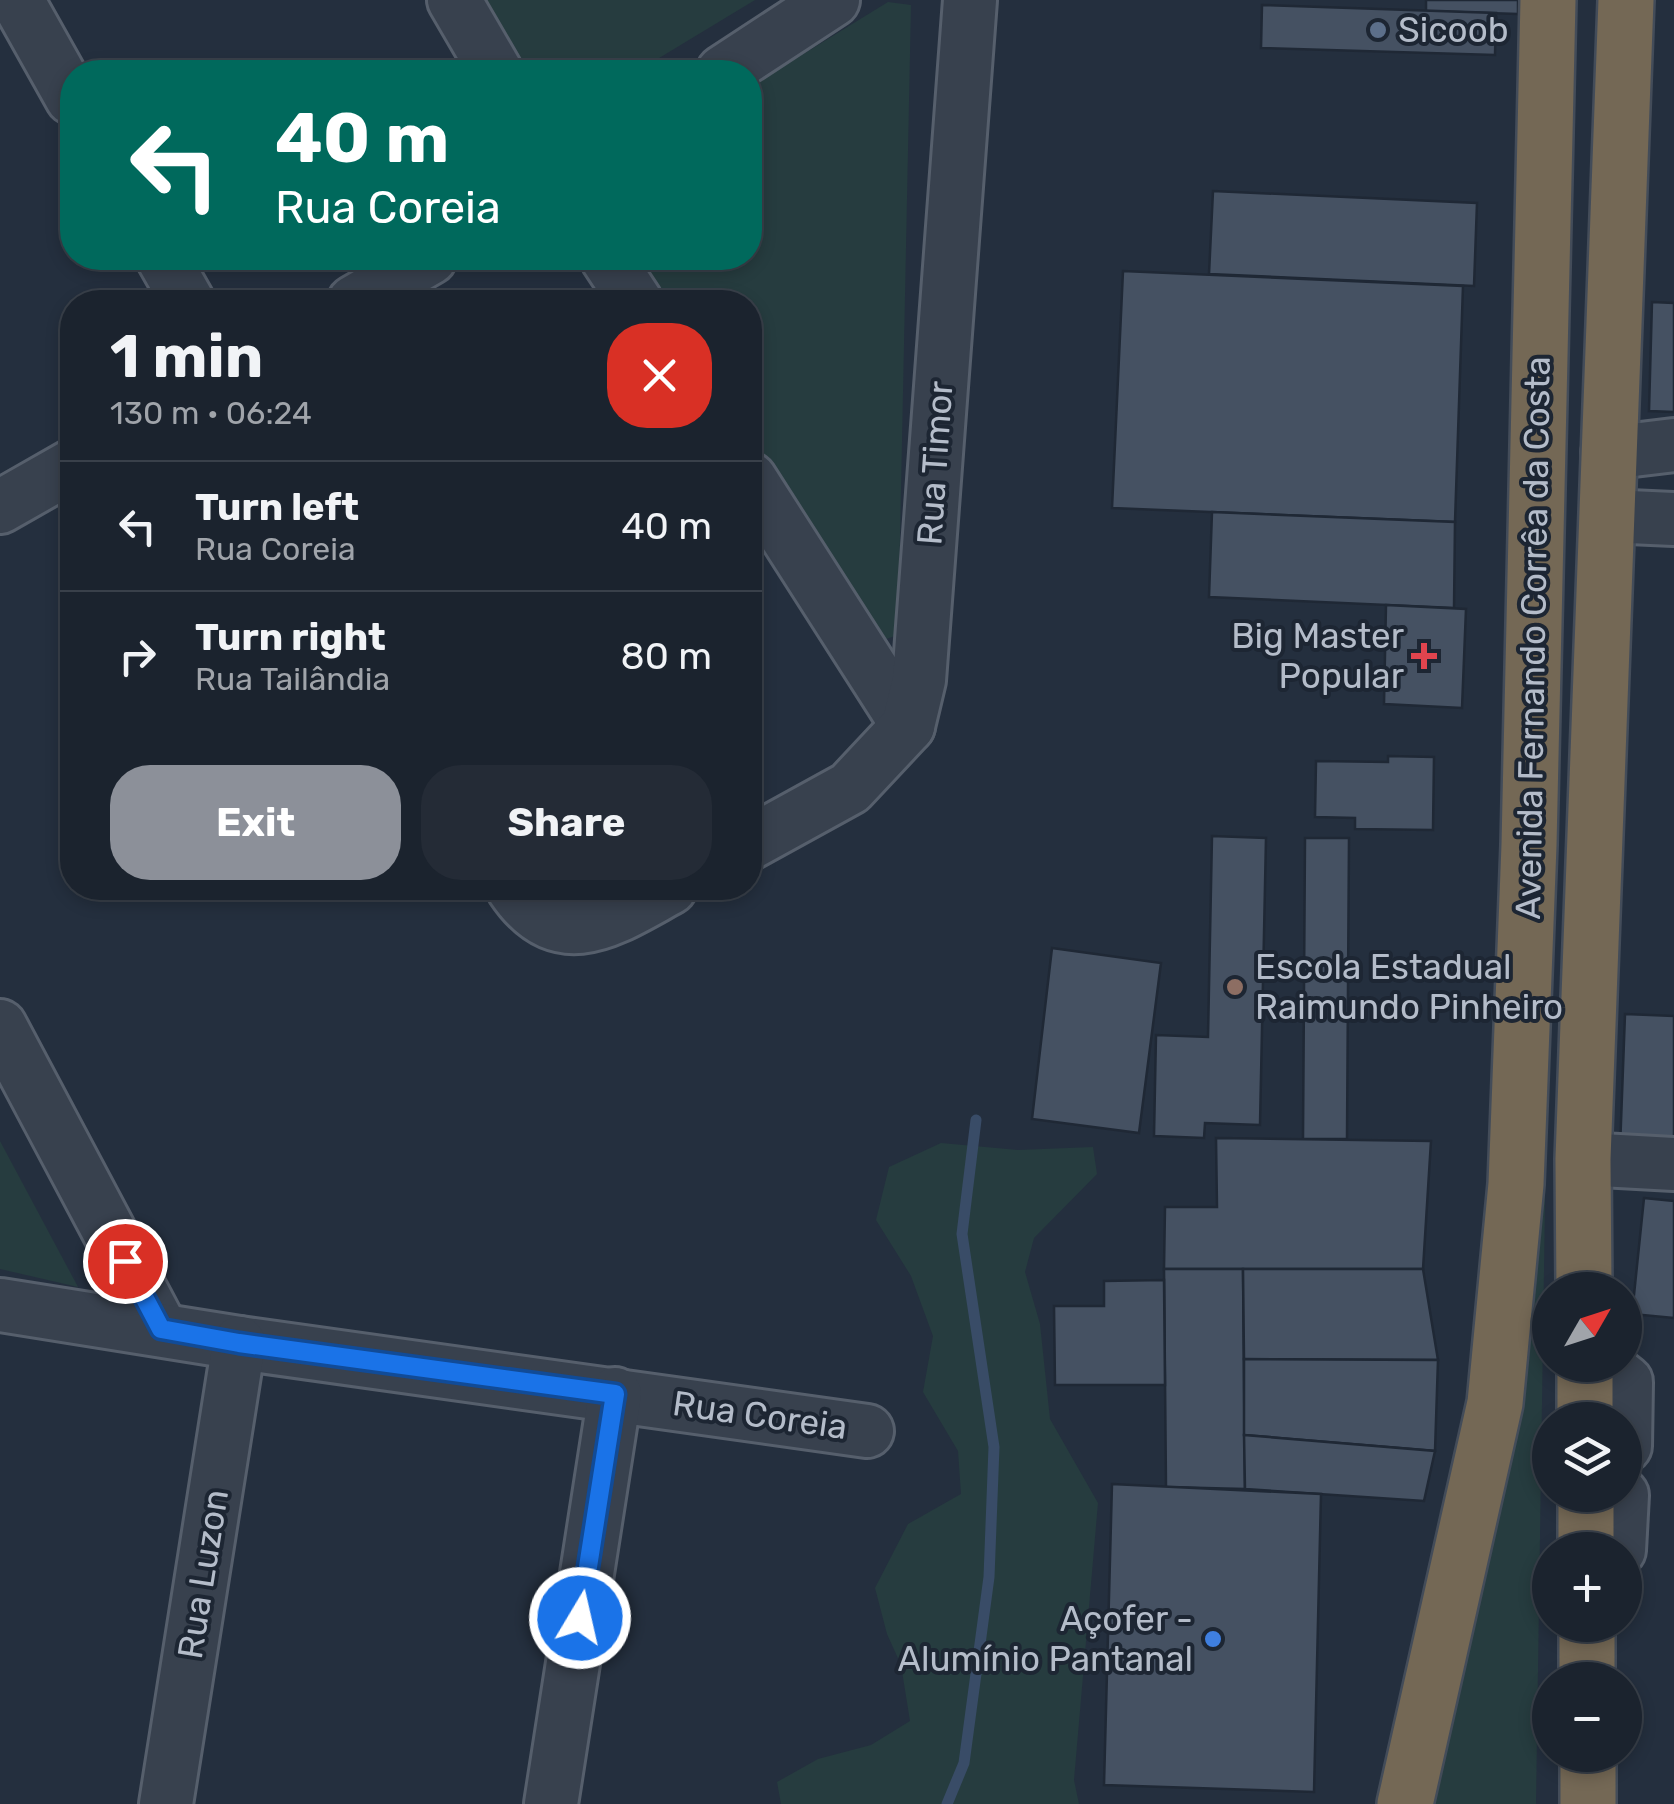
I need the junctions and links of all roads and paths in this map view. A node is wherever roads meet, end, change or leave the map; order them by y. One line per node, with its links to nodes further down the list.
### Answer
1 (18, 0): 9 (street)
2 (454, 0): 7 (street)
3 (832, 0): 8 (street)
4 (970, 0): 19 (street, Rua Timor)
5 (1548, 0): 35 (highway, Avenida Fernando Corrêa da Costa)
6 (1626, 0): 13 (highway, Avenida Fernando Corrêa da Costa)
7 (489, 60)
8 (741, 60)
9 (60, 76)
10 (409, 270): 11 (street)
11 (375, 290)
12 (1674, 445): 13 (street)
13 (1608, 453): 17 (highway, Avenida Fernando Corrêa da Costa)
14 (60, 473): 16 (street)
15 (762, 498): 19 (street)
16 (0, 507)
17 (1608, 516): 18 (street); 24 (highway, Avenida Fernando Corrêa da Costa)
18 (1674, 519)
19 (908, 726): 20 (street)
20 (762, 836)
21 (522, 900): 22 (street)
22 (648, 900)
23 (0, 1026): 28 (street)
24 (1583, 1159): 25 (street); 26 (highway, Avenida Fernando Corrêa da Costa)
25 (1674, 1164)
26 (1584, 1272)
27 (0, 1305): 28 (street, Rua Coreia)
28 (161, 1329): 29 (street, Rua Coreia)
29 (239, 1343): 30 (street, Rua Coreia); 33 (street, Rua Luzon)
30 (615, 1394): 31 (street, Rua Coreia); 34 (street)
31 (867, 1431)
32 (1588, 1772): 36 (highway)
33 (166, 1804)
34 (552, 1804)
35 (1405, 1804)
36 (1588, 1804)

